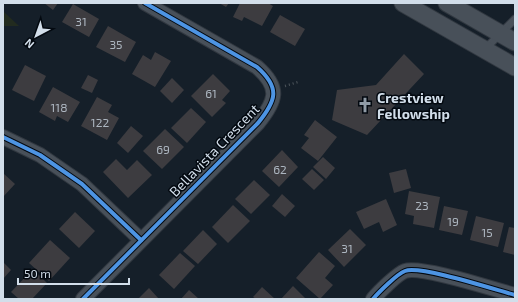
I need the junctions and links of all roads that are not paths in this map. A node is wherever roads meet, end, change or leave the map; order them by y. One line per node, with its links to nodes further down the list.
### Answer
1 (145, 3): 10 (street, Bellavista Crescent)
2 (403, 3): 7 (street)
3 (447, 3): 5 (street)
4 (515, 19): 5 (lane)
5 (500, 34): 6 (street); 7 (lane)
6 (515, 42)
7 (485, 49): 8 (street)
8 (515, 67)
9 (3, 137): 10 (street)
10 (141, 240): 12 (street, Bellavista Crescent)
11 (515, 295): 13 (street)
12 (83, 299)
13 (372, 299)

